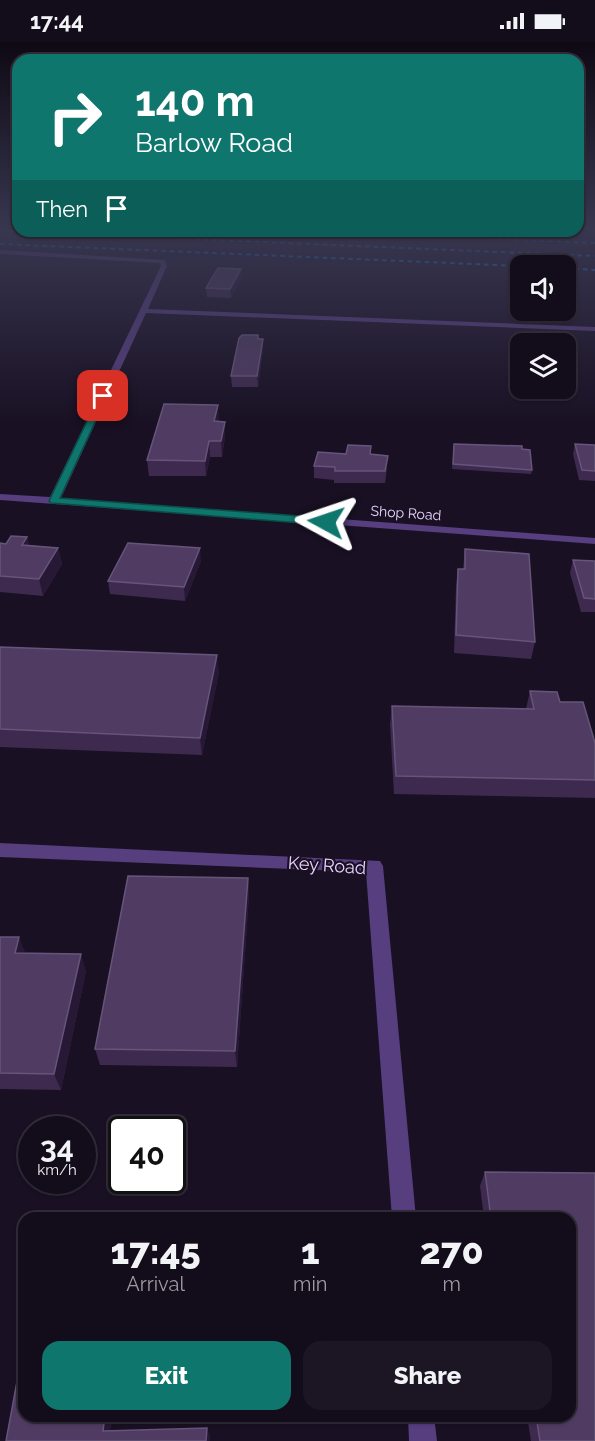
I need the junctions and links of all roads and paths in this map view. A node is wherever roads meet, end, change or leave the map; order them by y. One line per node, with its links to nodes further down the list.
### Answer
1 (151, 294): 2 (street)
2 (144, 311): 3 (street); 5 (street)
3 (595, 329)
4 (0, 497): 5 (street, Shop Road)
5 (54, 501): 6 (street, Shop Road)
6 (595, 541)
7 (0, 850): 8 (street, Key Road)
8 (403, 1212)
9 (421, 1422): 10 (street)
10 (423, 1441)

